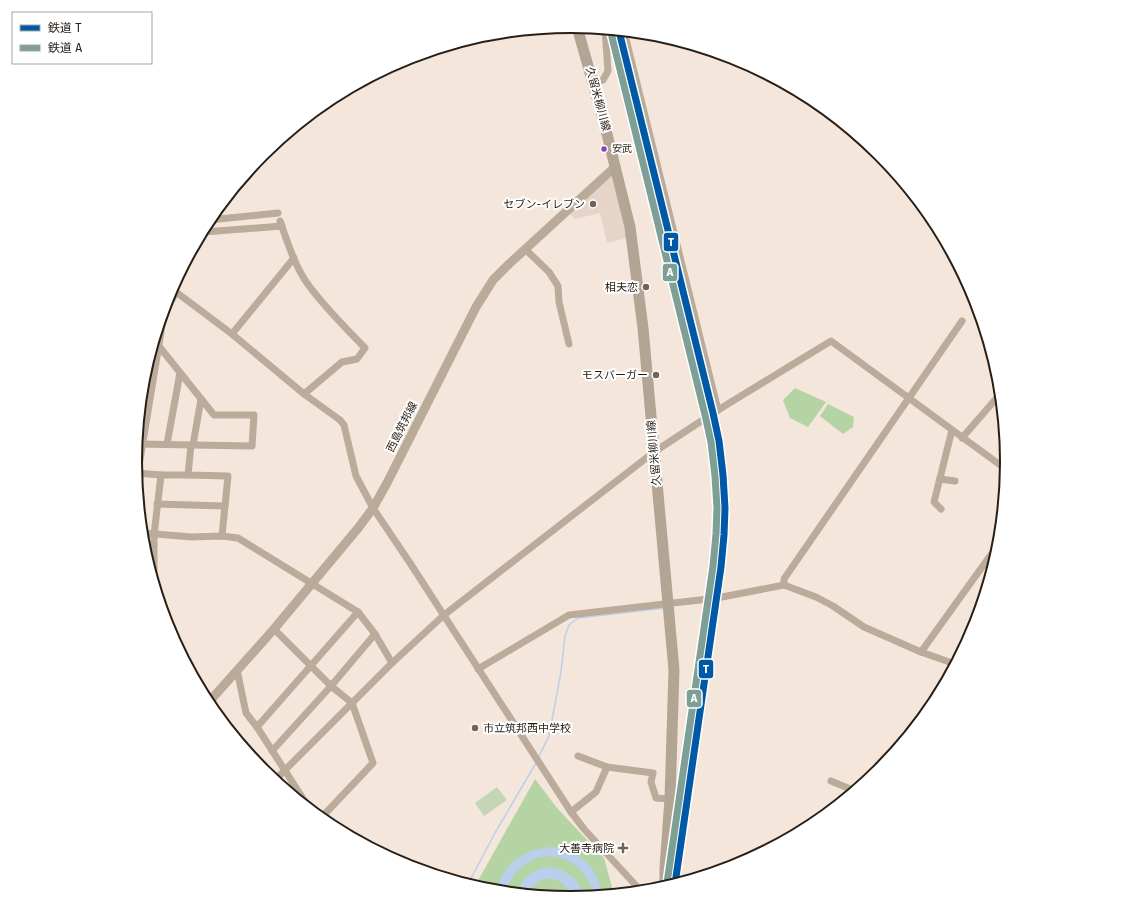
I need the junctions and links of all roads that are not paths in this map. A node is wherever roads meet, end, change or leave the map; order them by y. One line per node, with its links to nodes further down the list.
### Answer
1 (580, 33): 4 (main road, 久留米柳川線)
2 (605, 35): 4 (street)
3 (625, 37): 21 (street)
4 (594, 84): 5 (main road, 久留米柳川線)
5 (616, 166): 9 (main road, 西島筑邦線); 27 (main road, 久留米柳川線)
6 (218, 220): 7 (street)
7 (280, 220): 8 (street); 10 (street)
8 (210, 231)
9 (525, 249): 14 (street); 36 (main road, 西島筑邦線)
10 (294, 258): 13 (street); 17 (street)
11 (177, 293): 13 (street)
12 (962, 321): 18 (street)
13 (232, 334): 17 (street)
14 (569, 344)
15 (158, 345): 16 (street)
16 (180, 373): 19 (street); 25 (street)
17 (304, 394): 36 (street)
18 (909, 398): 21 (street); 22 (street); 44 (street)
19 (201, 399): 26 (street); 26 (street)
20 (996, 399): 23 (street)
21 (718, 410): 27 (street)
22 (952, 430): 23 (street); 32 (street)
23 (962, 438): 28 (street)
24 (143, 444): 25 (street)
25 (167, 444): 26 (street)
26 (192, 445): 31 (street)
27 (654, 452): 45 (main road, 久留米柳川線); 47 (street)
28 (1000, 465)
29 (142, 475): 30 (street)
30 (161, 475): 31 (street); 34 (street)
31 (188, 475): 35 (street)
32 (940, 479): 33 (street); 37 (street)
33 (955, 481)
34 (157, 504): 35 (street); 39 (street)
35 (225, 506): 40 (street)
36 (373, 508): 43 (main road, 西島筑邦線); 47 (street)
37 (942, 508)
38 (149, 534): 39 (street)
39 (154, 535): 40 (street); 41 (street)
40 (222, 536): 43 (street)
41 (153, 554)
42 (990, 556): 50 (street)
43 (312, 583): 46 (street); 48 (main road, 西島筑邦線)
44 (784, 585): 45 (street); 50 (street)
45 (668, 605): 54 (street); 68 (main road, 久留米柳川線)
46 (358, 612): 49 (street); 53 (street)
47 (444, 615): 52 (street); 54 (street)
48 (274, 629): 53 (street); 55 (main road, 西島筑邦線)
49 (375, 634): 52 (street); 56 (street)
50 (921, 652): 51 (street)
51 (951, 662)
52 (392, 663): 58 (street)
53 (311, 665): 56 (street); 59 (street)
54 (478, 669): 69 (street)
55 (237, 670): 57 (main road, 西島筑邦線); 59 (street)
56 (332, 686): 58 (street); 60 (street)
57 (213, 697)
58 (352, 703): 63 (street); 70 (street)
59 (257, 727): 60 (street)
60 (272, 751): 63 (street)
61 (578, 756): 62 (street)
62 (607, 767): 68 (street); 69 (street)
63 (284, 770): 64 (street); 67 (street)
64 (279, 776)
65 (831, 781): 66 (street)
66 (849, 789)
67 (299, 793)
68 (670, 799): 71 (main road, 久留米柳川線)
69 (572, 812): 74 (street)
70 (325, 813)
71 (665, 868): 72 (street); 73 (main road, 久留米柳川線)
72 (673, 878)
73 (665, 880)
74 (636, 886)

